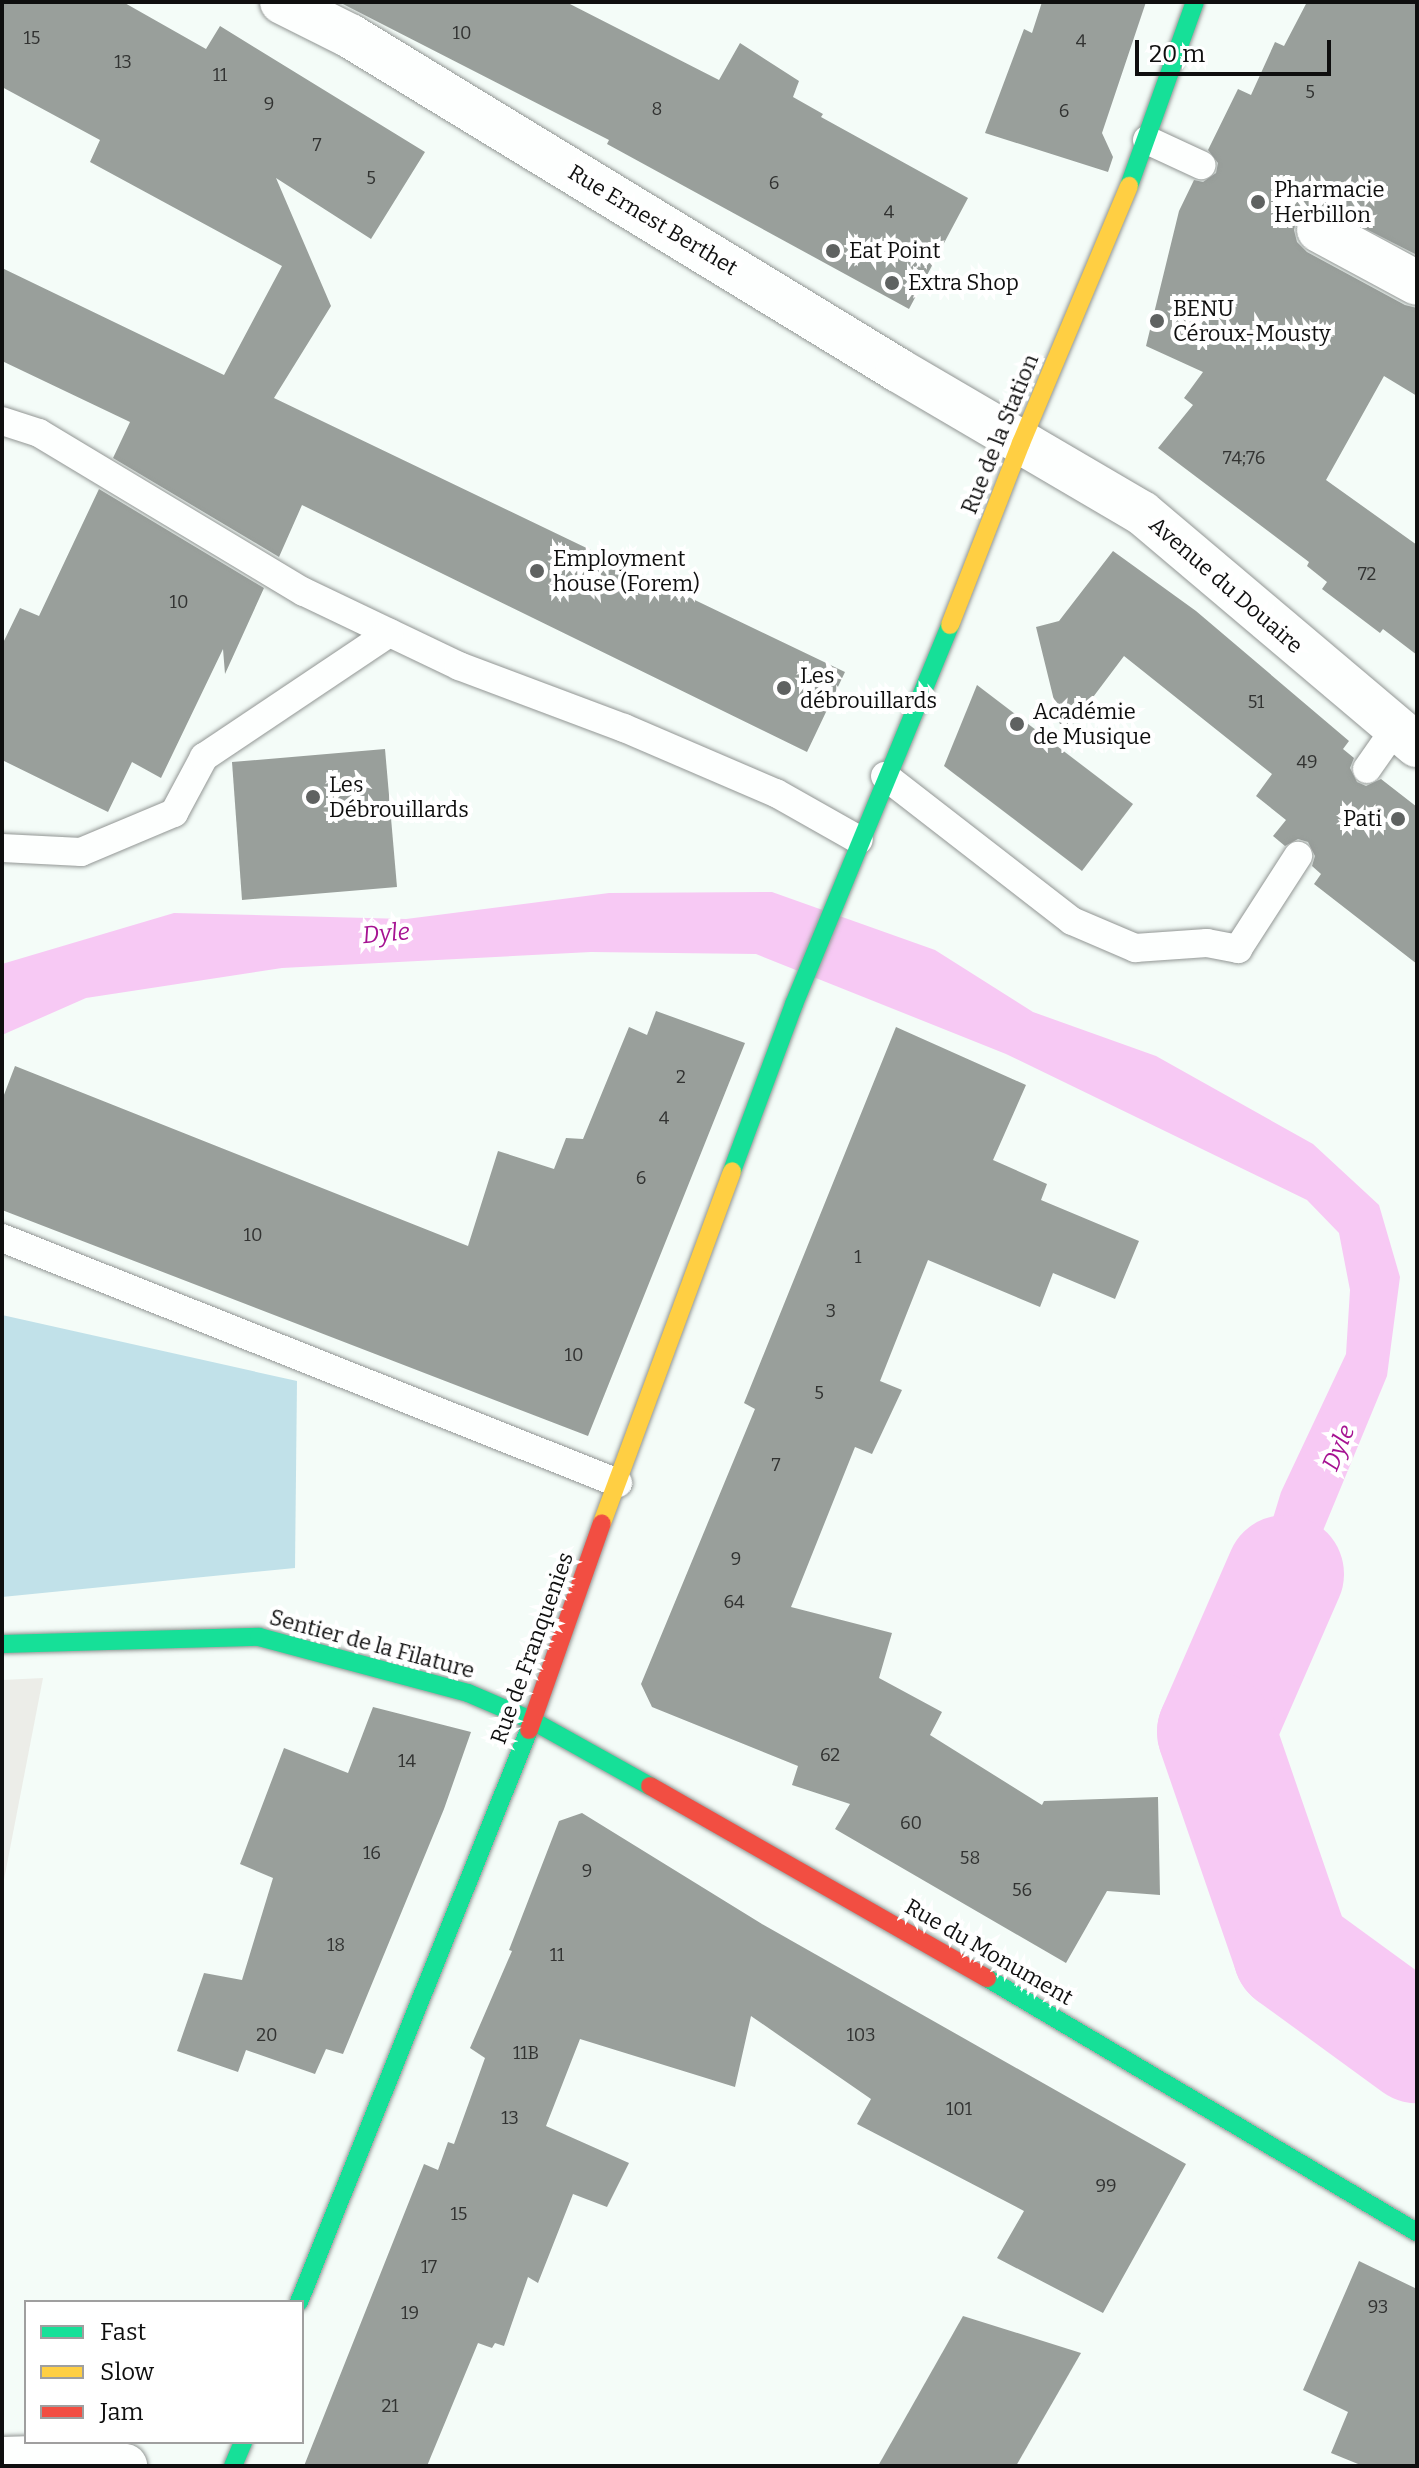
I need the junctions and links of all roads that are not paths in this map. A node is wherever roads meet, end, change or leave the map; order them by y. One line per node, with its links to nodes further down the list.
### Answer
1 (282, 2): 8 (street, Rue Ernest Berthet)
2 (1195, 2): 3 (street, Rue de la Station)
3 (1147, 140): 4 (lane); 8 (street, Rue de la Station)
4 (1201, 165)
5 (1319, 230): 6 (street)
6 (1417, 283)
7 (2, 421): 9 (lane)
8 (1021, 443): 10 (street, Avenue du Douaire); 12 (street, Rue de la Station)
9 (389, 633): 13 (lane); 14 (lane)
10 (1406, 737): 11 (lane)
11 (1367, 769)
12 (885, 776): 13 (street, Rue de la Station); 15 (lane)
13 (859, 840): 16 (street, Rue de la Station)
14 (2, 848)
15 (1298, 856)
16 (794, 1004): 18 (street, Rue de Franquenies)
17 (2, 1238): 18 (lane)
18 (618, 1483): 20 (street, Rue de Franquenies)
19 (2, 1644): 20 (street, Sentier de la Filature)
20 (533, 1721): 21 (street, Rue du Monument); 22 (street, Rue de Franquenies)
21 (1417, 2232)
22 (300, 2300)
23 (242, 2444): 26 (street)
24 (2, 2459): 25 (street)
25 (125, 2466)
26 (233, 2466)

